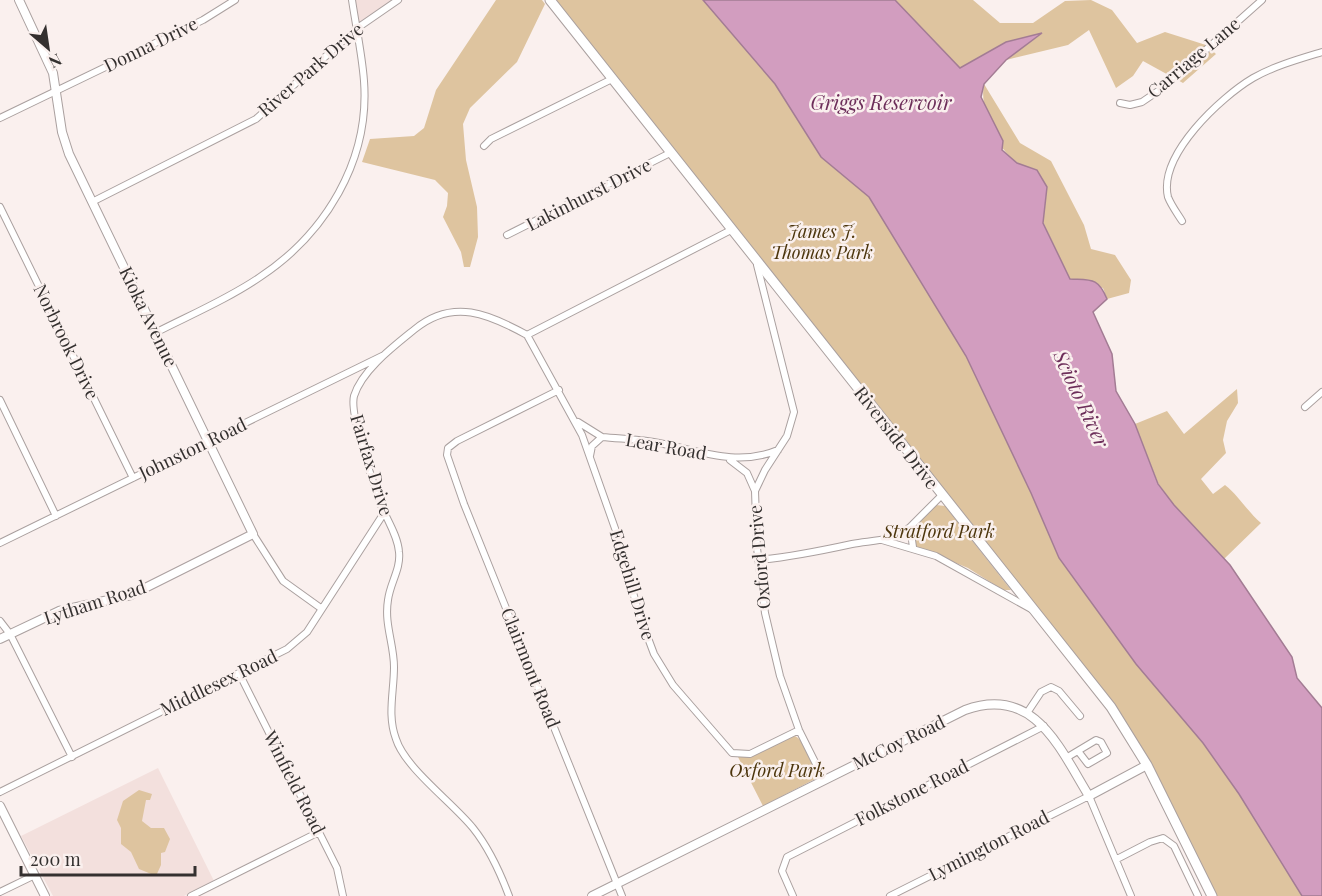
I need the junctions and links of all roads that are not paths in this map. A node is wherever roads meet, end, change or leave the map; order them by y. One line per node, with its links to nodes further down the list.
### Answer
1 (19, 0): 10 (street, Kioka Avenue)
2 (235, 0): 10 (street, Donna Drive)
3 (352, 0): 7 (street)
4 (398, 0): 7 (street, River Park Drive)
5 (550, 0): 9 (main road, Riverside Drive)
6 (1262, 0): 11 (street, Carriage Lane)
7 (356, 29): 15 (street, River Park Drive); 21 (street)
8 (1322, 52): 17 (street)
9 (612, 79): 13 (street); 14 (main road, Riverside Drive)
10 (58, 90): 12 (street, Donna Drive); 15 (street, Kioka Avenue)
11 (1120, 103)
12 (0, 118)
13 (484, 146)
14 (670, 153): 18 (main road, Riverside Drive); 19 (street, Lakinhurst Drive)
15 (92, 202): 21 (street, Kioka Avenue)
16 (0, 207): 34 (street, Norbrook Drive)
17 (1182, 221)
18 (731, 230): 20 (main road, Riverside Drive); 22 (street)
19 (507, 236)
20 (758, 265): 31 (street, Oxford Drive); 36 (main road, Riverside Drive)
21 (155, 333): 30 (street, Kioka Avenue)
22 (527, 334): 23 (street, Fairfax Drive); 24 (street, Edgehill Drive)
23 (386, 354): 30 (street, Johnston Road); 37 (street, Fairfax Drive)
24 (559, 390): 28 (street, Edgehill Drive); 66 (street, Clairmont Road)
25 (1322, 392): 27 (street)
26 (0, 400): 38 (street)
27 (1305, 407)
28 (574, 419): 29 (street, Lear Road); 32 (street, Edgehill Drive)
29 (602, 437): 32 (street, Lear Road); 33 (street, Lear Road)
30 (209, 441): 34 (street, Johnston Road); 40 (street, Kioka Avenue)
31 (778, 450): 33 (street, Lear Road); 35 (street, Oxford Drive)
32 (590, 456): 54 (street, Edgehill Drive)
33 (730, 459): 35 (street, Lear Road)
34 (133, 478): 38 (street, Johnston Road)
35 (755, 491): 44 (street, Oxford Drive)
36 (942, 495): 39 (street); 46 (main road, Riverside Drive)
37 (384, 513): 45 (street, Middlesex Road); 71 (street, Fairfax Drive)
38 (56, 516): 42 (street, Johnston Road)
39 (910, 527): 41 (street); 43 (street)
40 (253, 534): 45 (street, Kioka Avenue); 48 (street, Lytham Road)
41 (882, 540): 43 (street); 44 (street)
42 (0, 543)
43 (913, 547): 46 (street)
44 (758, 560): 54 (street, Oxford Drive)
45 (322, 609): 50 (street, Middlesex Road)
46 (1034, 611): 58 (main road, Riverside Drive)
47 (0, 621): 48 (street)
48 (10, 634): 49 (street, Lytham Road); 56 (street)
49 (0, 639)
50 (239, 673): 56 (street, Middlesex Road); 63 (street, Winfield Road)
51 (1027, 712): 52 (street); 53 (main road, McCoy Road); 59 (main road, McCoy Road)
52 (1080, 716)
53 (1044, 726): 57 (main road, McCoy Road); 74 (street, Folkstone Road)
54 (800, 730): 59 (street, Oxford Drive)
55 (1078, 751): 55 (street); 57 (street)
56 (72, 757): 60 (street, Middlesex Road)
57 (1066, 758): 61 (main road, McCoy Road)
58 (1147, 765): 61 (main road); 78 (main road, Riverside Drive)
59 (824, 780): 66 (main road, McCoy Road)
60 (0, 792)
61 (1089, 796): 64 (street); 75 (street, Lymington Road)
62 (0, 806): 65 (street)
63 (319, 832): 69 (street); 70 (street, Winfield Road)
64 (1117, 859): 76 (street); 77 (street)
65 (35, 875): 67 (street); 68 (street)
66 (616, 884): 72 (main road, McCoy Road); 73 (street, Clairmont Road)
67 (0, 892)
68 (45, 896)
69 (191, 896)
70 (343, 896)
71 (509, 896)
72 (592, 896)
73 (622, 896)
74 (793, 896)
75 (890, 896)
76 (1131, 896)
77 (1198, 896)
78 (1212, 896)

